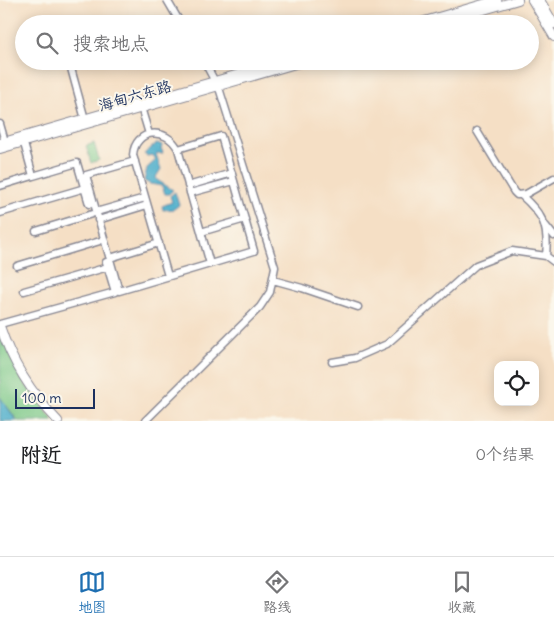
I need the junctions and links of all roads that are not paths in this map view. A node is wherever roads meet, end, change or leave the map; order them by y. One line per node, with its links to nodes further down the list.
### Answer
1 (167, 0): 6 (street)
2 (497, 0): 7 (main road)
3 (518, 0): 8 (main road)
4 (532, 0): 10 (main road)
5 (540, 0): 9 (main road)
6 (176, 15)
7 (445, 15)
8 (467, 15)
9 (554, 24)
10 (554, 37)
11 (72, 70): 17 (street)
12 (209, 70): 15 (street)
13 (258, 70): 15 (main road, 海甸六东路)
14 (271, 70): 15 (main road, 海甸六东路)
15 (217, 84): 16 (main road, 海甸六东路); 52 (street)
16 (141, 106): 17 (main road, 海甸六东路); 20 (street)
17 (86, 122): 21 (main road, 海甸六东路)
18 (0, 124): 22 (street)
19 (476, 131): 32 (street)
20 (149, 134): 23 (street); 24 (street)
21 (23, 139): 22 (main road, 海甸六东路); 26 (street)
22 (3, 145)
23 (178, 149): 25 (street); 31 (street)
24 (135, 161): 33 (street); 36 (street)
25 (232, 174): 28 (street); 31 (street)
26 (33, 176): 29 (street); 30 (street)
27 (554, 178): 32 (street)
28 (234, 181): 31 (street); 37 (street)
29 (0, 186)
30 (85, 188): 35 (street); 36 (street)
31 (189, 190): 41 (street)
32 (522, 195): 39 (street)
33 (145, 198): 34 (street); 36 (street)
34 (147, 205): 38 (street); 44 (street)
35 (0, 213)
36 (94, 213): 38 (street); 40 (street); 43 (street)
37 (245, 219): 41 (street); 48 (street)
38 (98, 220): 46 (street)
39 (545, 225): 42 (street); 45 (street)
40 (36, 231)
41 (201, 232): 48 (street)
42 (554, 236)
43 (100, 241): 49 (street); 50 (street)
44 (159, 243): 46 (street); 51 (street)
45 (546, 256): 47 (street); 58 (street)
46 (110, 258): 54 (street)
47 (554, 262)
48 (210, 264): 51 (street)
49 (17, 266)
50 (108, 267): 53 (street); 54 (street)
51 (168, 276): 54 (street)
52 (273, 280): 55 (street); 61 (street)
53 (24, 291)
54 (117, 291): 56 (street)
55 (358, 307)
56 (0, 325): 60 (main road)
57 (0, 335): 59 (main road)
58 (332, 362)
59 (54, 421)
60 (58, 421)
61 (145, 421)

